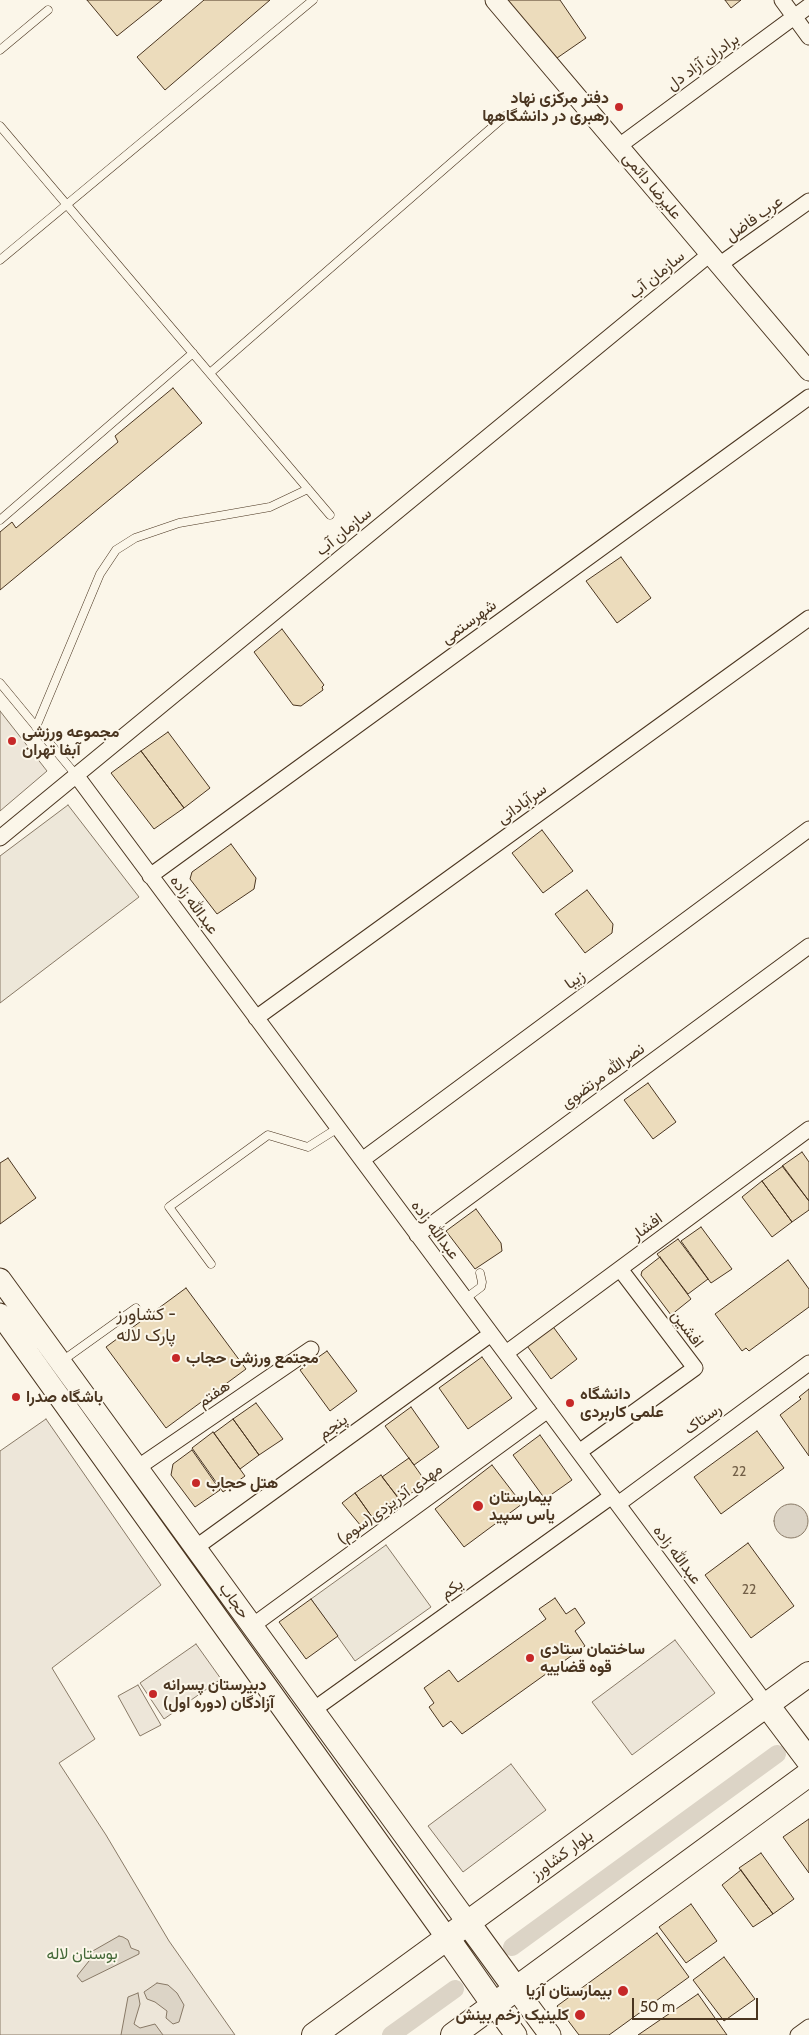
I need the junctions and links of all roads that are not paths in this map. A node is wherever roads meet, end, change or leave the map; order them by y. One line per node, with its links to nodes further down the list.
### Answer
1 (313, 0): 13 (lane)
2 (495, 0): 11 (street, علیرضا دائمی)
3 (782, 0): 6 (street)
4 (809, 6): 6 (street, برادران آزاد دل)
5 (48, 10): 8 (lane)
6 (794, 17): 7 (street); 11 (street, برادران آزاد دل)
7 (809, 37)
8 (0, 50)
9 (505, 116): 18 (lane)
10 (0, 126): 13 (lane)
11 (618, 146): 15 (street, علیرضا دائمی)
12 (809, 201): 15 (street, عرب فاضل)
13 (67, 206): 14 (lane); 16 (lane)
14 (0, 260)
15 (715, 260): 17 (street, علیرضا دائمی); 26 (street, سازمان آب)
16 (193, 353): 18 (lane); 22 (lane)
17 (809, 371)
18 (210, 373): 20 (lane)
19 (809, 397): 29 (street, شهرستمی)
20 (308, 489): 21 (lane); 25 (lane)
21 (330, 515)
22 (0, 520)
23 (809, 618): 31 (street, سرآبادانی)
24 (0, 683): 25 (lane)
25 (36, 727): 26 (lane)
26 (76, 775): 28 (street, سازمان آب); 29 (street, عبدالله زاده)
27 (809, 829): 34 (street, زیبا)
28 (0, 838)
29 (150, 876): 31 (street, عبدالله زاده)
30 (809, 946): 35 (street, نصرالله مرتضوی)
31 (256, 1018): 32 (street, عبدالله زاده)
32 (338, 1128): 34 (street, عبدالله زاده); 36 (lane)
33 (809, 1129): 37 (street, افشار)
34 (362, 1160): 35 (street, عبدالله زاده)
35 (418, 1235): 40 (street, عبدالله زاده)
36 (212, 1264)
37 (620, 1269): 45 (street, افشار); 51 (street, افشین)
38 (480, 1273): 40 (lane)
39 (0, 1279): 46 (main road, حجاب)
40 (465, 1298): 43 (street, عبدالله زاده)
41 (136, 1308): 46 (lane)
42 (0, 1314): 50 (main road, حجاب)
43 (491, 1334): 45 (street, عبدالله زاده); 54 (street, پنجم)
44 (311, 1349): 52 (street, هفتم)
45 (506, 1353): 48 (street, عبدالله زاده)
46 (60, 1362): 49 (main road, حجاب)
47 (809, 1363): 53 (street, رستاک)
48 (548, 1410): 51 (street, عبدالله زاده); 55 (street, مهدی آذریزدی(سوم))
49 (107, 1426): 50 (main road); 52 (main road, حجاب)
50 (89, 1439): 56 (main road, حجاب)
51 (579, 1452): 53 (street, عبدالله زاده)
52 (137, 1468): 54 (main road, حجاب)
53 (615, 1500): 58 (street, عبدالله زاده); 59 (street, یکم)
54 (195, 1548): 55 (main road, حجاب)
55 (252, 1626): 56 (main road); 59 (main road, حجاب)
56 (233, 1640): 60 (main road, حجاب)
57 (809, 1674): 58 (main road, بلوار کشاورز)
58 (767, 1705): 61 (main road); 65 (main road, بلوار کشاورز)
59 (313, 1710): 60 (main road); 63 (main road, حجاب)
60 (294, 1725): 64 (main road, حجاب)
61 (809, 1761)
62 (809, 1774): 67 (main road)
63 (403, 1833): 64 (main road); 65 (main road, حجاب)
64 (381, 1847): 66 (main road, حجاب)
65 (468, 1923): 66 (main road, بلوار کشاورز); 67 (main road)
66 (447, 1938): 68 (main road); 70 (main road, بلوار کشاورز)
67 (516, 1989): 68 (main road); 73 (main road)
68 (494, 2005): 71 (main road); 72 (main road)
69 (809, 2027): 74 (street)
70 (314, 2035)
71 (453, 2035)
72 (516, 2035)
73 (550, 2035)
74 (798, 2035)

